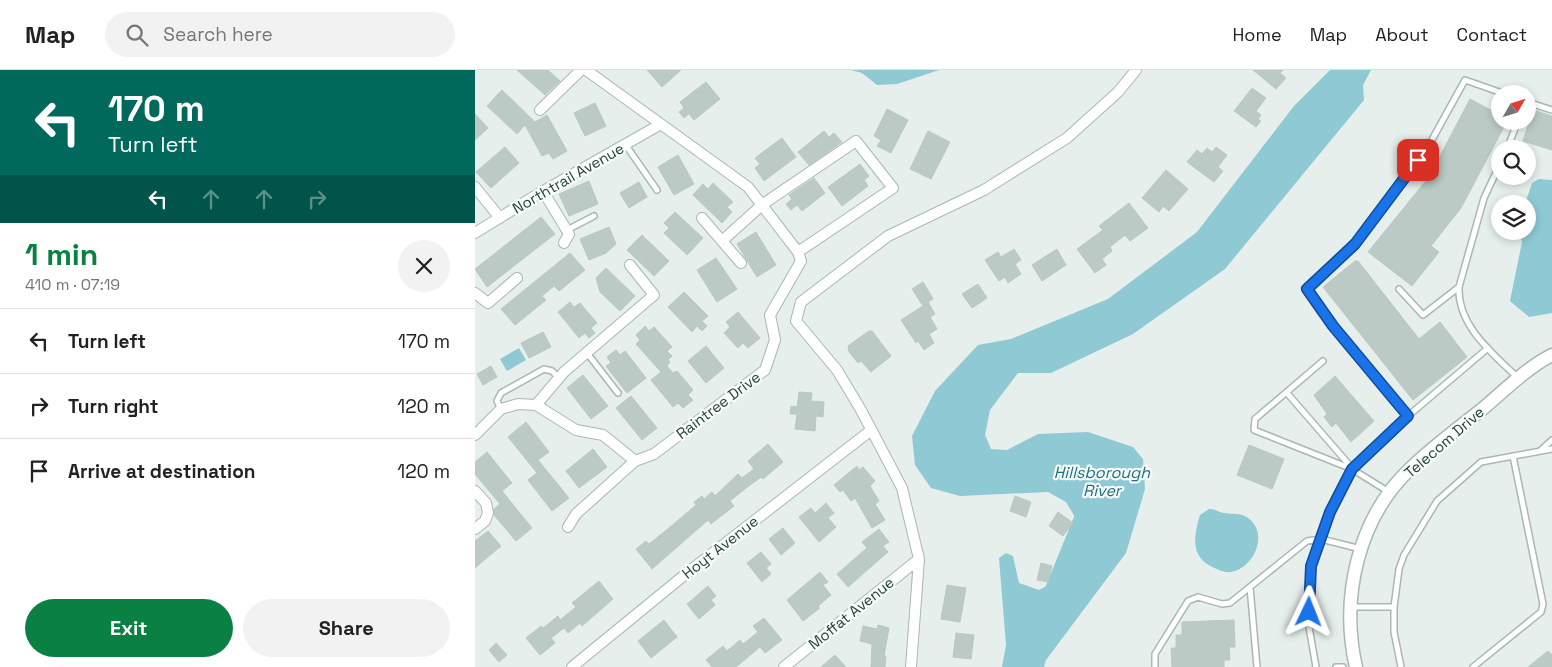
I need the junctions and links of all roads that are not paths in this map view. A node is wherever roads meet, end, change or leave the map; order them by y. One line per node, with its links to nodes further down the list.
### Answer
1 (586, 70): 5 (street); 7 (street)
2 (1136, 70): 39 (street)
3 (1491, 89): 38 (lane)
4 (1536, 105): 6 (lane)
5 (540, 110)
6 (1552, 110)
7 (661, 124): 8 (street, Northtrail Avenue); 13 (street)
8 (625, 144): 11 (lane); 12 (street, Northtrail Avenue)
9 (1491, 183): 25 (lane)
10 (475, 187): 15 (street)
11 (657, 190)
12 (543, 191): 15 (street, Northtrail Avenue); 17 (street)
13 (763, 204): 19 (street); 21 (street); 21 (street)
14 (594, 216): 17 (lane)
15 (500, 218): 18 (street, Northtrail Avenue)
16 (703, 218): 19 (street)
17 (566, 230): 20 (street)
18 (475, 233)
19 (722, 241): 22 (street)
20 (564, 243)
21 (798, 252): 45 (street, Raintree Drive)
22 (741, 263)
23 (629, 265): 29 (street)
24 (517, 278): 27 (street)
25 (1459, 286): 26 (lane); 28 (lane)
26 (1399, 289)
27 (475, 293)
28 (1488, 348): 33 (lane); 38 (lane)
29 (586, 353): 32 (street); 34 (lane)
30 (1552, 355): 33 (street, Telecom Drive)
31 (1323, 362): 35 (lane)
32 (559, 378): 36 (street); 37 (lane)
33 (1519, 379): 48 (street, Telecom Drive)
34 (618, 393)
35 (1287, 393): 46 (lane); 46 (lane)
36 (536, 405): 37 (street); 45 (street)
37 (501, 410): 40 (street)
38 (1408, 416): 46 (lane)
39 (870, 430): 53 (street); 57 (street, Hoyt Avenue)
40 (475, 435)
41 (1552, 440): 43 (lane)
42 (1552, 448): 43 (lane)
43 (1540, 451): 44 (lane)
44 (1513, 456): 56 (lane); 68 (lane)
45 (635, 461): 49 (street, Raintree Drive)
46 (1352, 469): 48 (lane); 51 (lane)
47 (475, 491): 50 (street)
48 (1390, 492): 52 (street, Telecom Drive)
49 (568, 527)
50 (475, 529)
51 (1321, 539): 52 (lane); 54 (lane); 63 (lane)
52 (1361, 549): 55 (street, Telecom Drive)
53 (919, 559): 58 (street, Moffat Avenue); 59 (street)
54 (1250, 587): 60 (lane); 61 (lane)
55 (1349, 607): 56 (lane); 66 (street, Telecom Drive)
56 (1393, 607): 67 (lane)
57 (572, 667)
58 (784, 667)
59 (911, 667)
60 (1155, 667)
61 (1257, 667): 62 (lane)
62 (1264, 667)
63 (1316, 667)
64 (1337, 667): 65 (lane)
65 (1343, 667)
66 (1356, 667)
67 (1401, 667)
68 (1473, 667)

